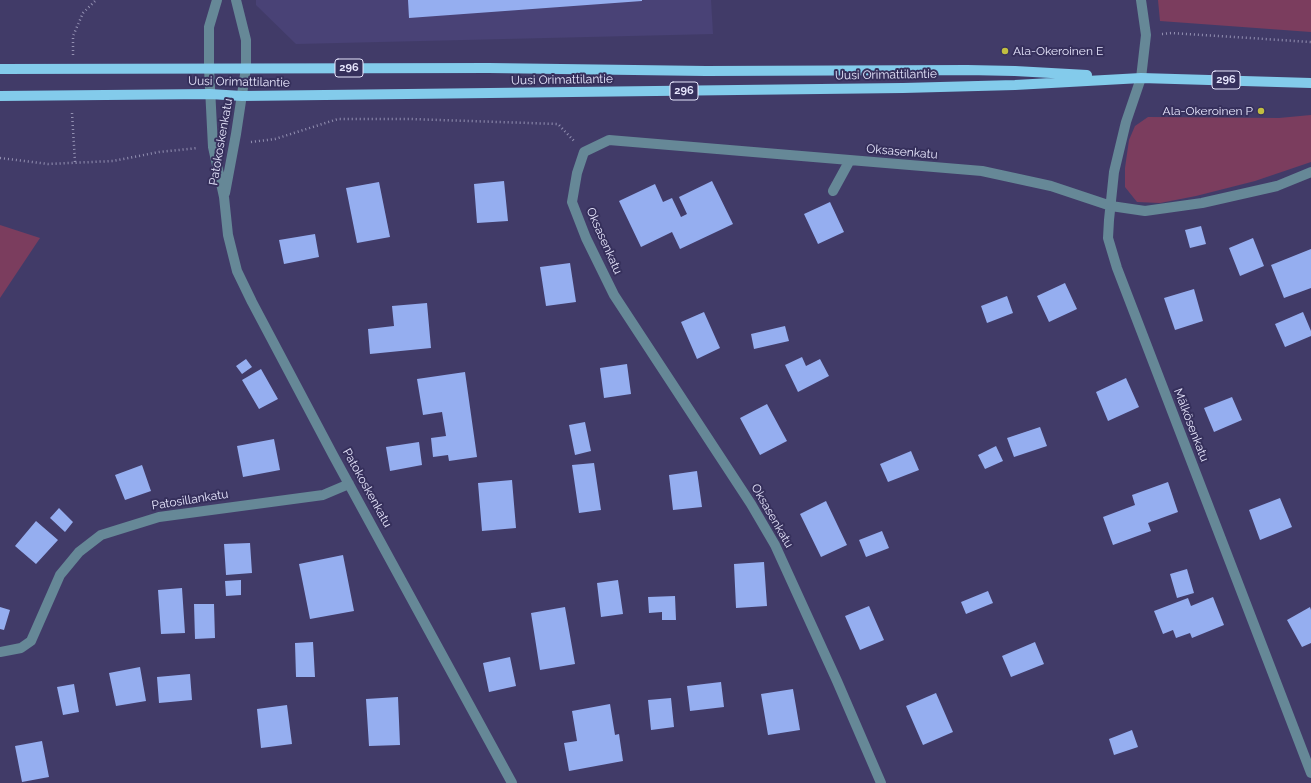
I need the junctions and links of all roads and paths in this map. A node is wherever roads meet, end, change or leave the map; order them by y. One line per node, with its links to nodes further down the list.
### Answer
1 (96, 0): 7 (path)
2 (217, 0): 8 (street, Patokoskenkatu)
3 (236, 0): 9 (street, Patokoskenkatu)
4 (1141, 0): 5 (street, Mälkösenkatu)
5 (1146, 35): 6 (path); 11 (street, Mälkösenkatu)
6 (1311, 42)
7 (73, 55)
8 (209, 68): 9 (main road, Uusi Orimattilantie / 296); 10 (main road, Uusi Orimattilantie / 296); 14 (street, Patokoskenkatu)
9 (246, 68): 12 (main road, Uusi Orimattilantie / 296); 16 (street, Patokoskenkatu)
10 (0, 70)
11 (1141, 78): 12 (main road, Uusi Orimattilantie / 296); 13 (main road, Uusi Orimattilantie / 296); 27 (street, Mälkösenkatu)
12 (1125, 79): 16 (main road, Uusi Orimattilantie / 296)
13 (1311, 83)
14 (210, 94): 15 (main road, Uusi Orimattilantie / 296); 16 (main road, Uusi Orimattilantie / 296); 19 (street, Patokoskenkatu)
15 (0, 96)
16 (242, 96): 18 (street, Patokoskenkatu)
17 (72, 113): 23 (path)
18 (234, 145): 20 (path); 26 (street, Patokoskenkatu)
19 (213, 147): 23 (path); 26 (street, Patokoskenkatu)
20 (584, 152): 22 (street, Oksasenkatu); 32 (street, Oksasenkatu)
21 (0, 158): 23 (path)
22 (850, 160): 25 (street); 27 (street, Oksasenkatu)
23 (75, 162)
24 (1311, 172): 27 (street, Oksasenkatu)
25 (833, 191)
26 (224, 197): 28 (street, Patokoskenkatu)
27 (1111, 206): 30 (street, Mälkösenkatu)
28 (350, 484): 29 (street, Patosillankatu); 31 (street, Patokoskenkatu)
29 (0, 652)
30 (1311, 773)
31 (512, 783)
32 (881, 783)

